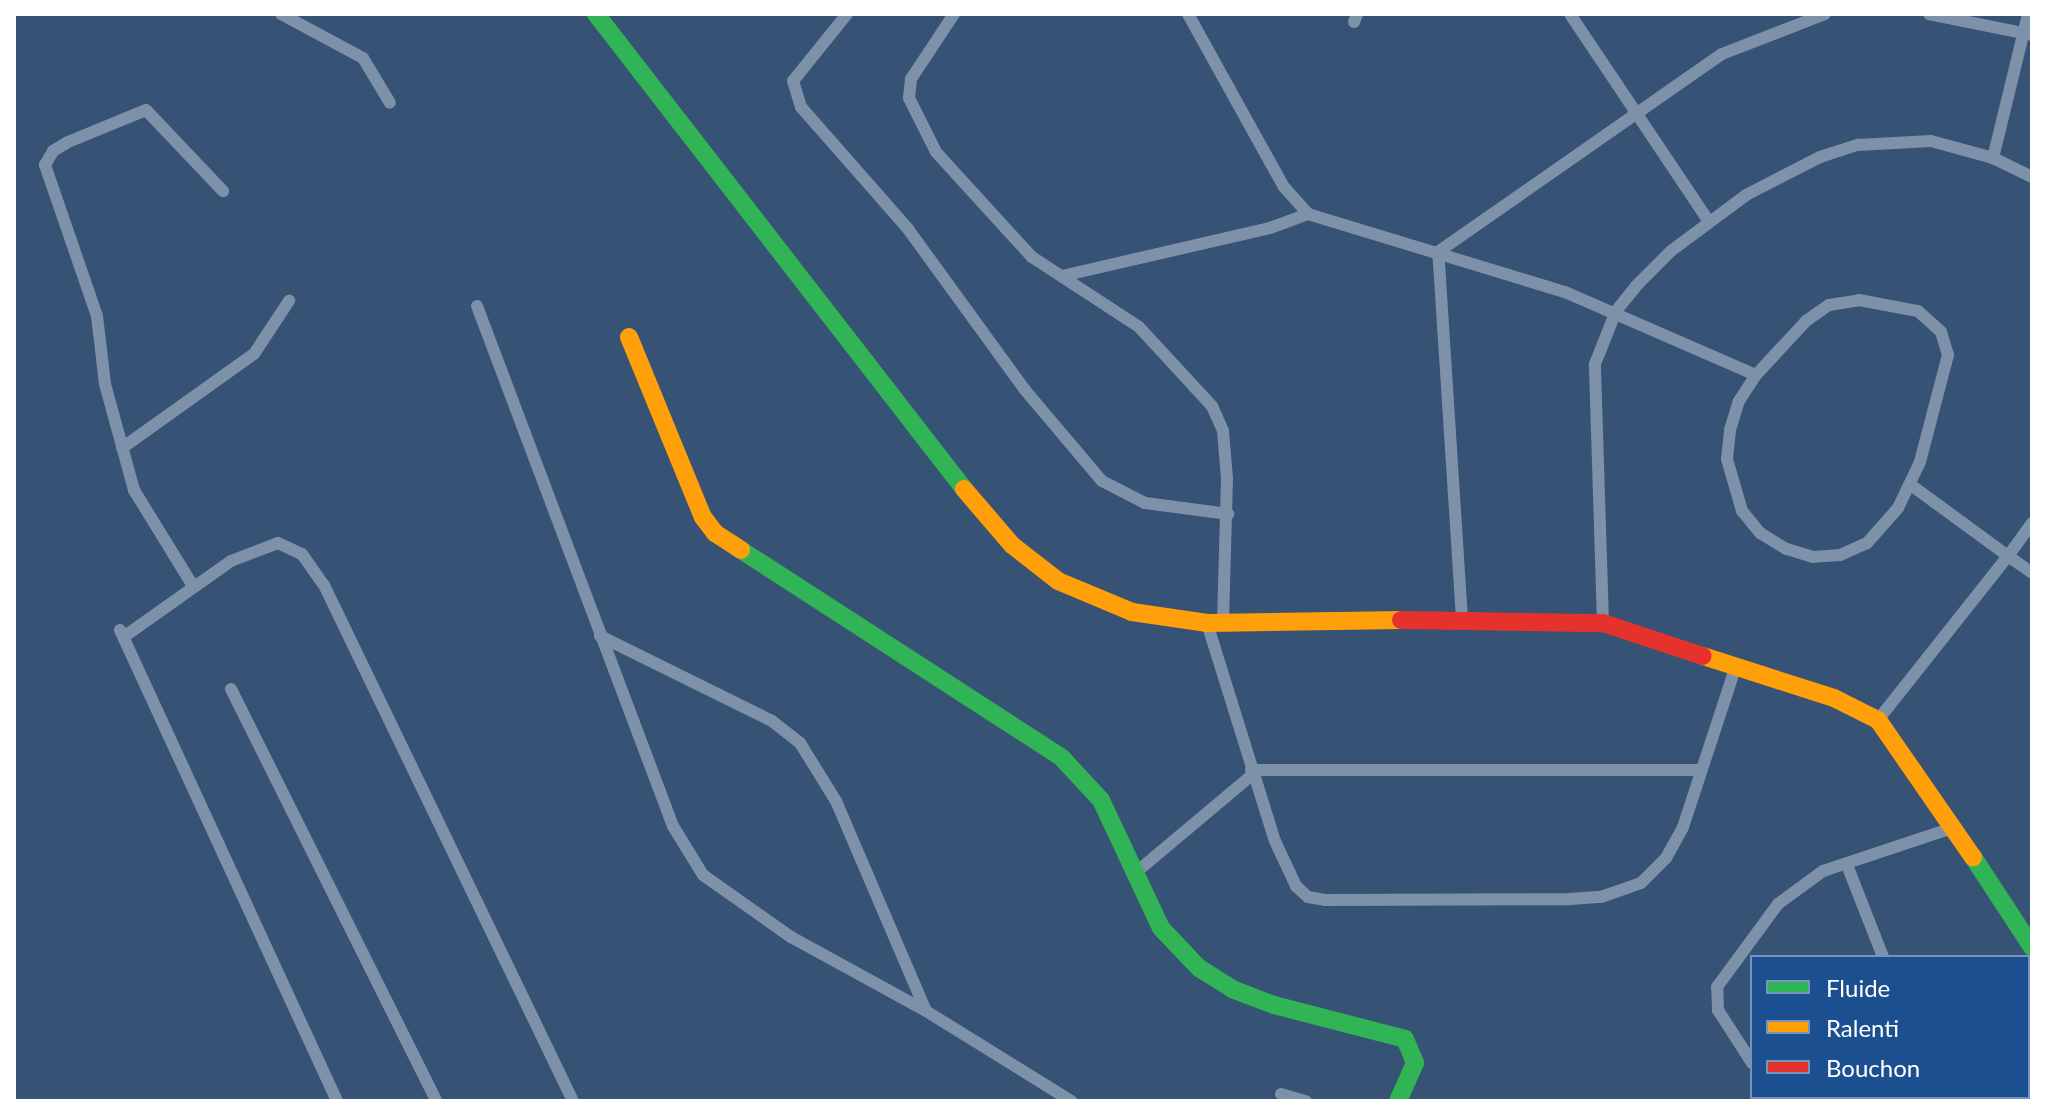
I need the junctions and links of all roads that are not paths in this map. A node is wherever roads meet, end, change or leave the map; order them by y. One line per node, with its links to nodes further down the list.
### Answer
1 (281, 14): 11 (street)
2 (596, 14): 33 (street)
3 (847, 14): 27 (street)
4 (954, 14): 19 (street)
5 (1188, 14): 16 (street)
6 (1570, 14): 12 (street)
7 (1825, 14): 12 (street)
8 (1929, 14): 10 (street)
9 (2028, 14): 10 (street)
10 (2028, 34): 13 (street)
11 (390, 103)
12 (1635, 113): 17 (street); 18 (street)
13 (1993, 158): 14 (street); 17 (street)
14 (2032, 177)
15 (223, 191): 25 (street)
16 (1308, 214): 18 (street); 19 (street)
17 (1708, 220): 22 (street)
18 (1438, 252): 22 (street); 32 (street)
19 (1062, 276): 27 (street)
20 (289, 301): 25 (street)
21 (477, 306): 35 (street)
22 (1616, 311): 24 (street); 34 (street)
23 (629, 337): 43 (street)
24 (1756, 375): 26 (street); 26 (street)
25 (122, 448): 31 (street)
26 (1911, 485): 29 (street)
27 (1228, 514): 33 (street)
28 (2032, 523): 29 (street)
29 (2008, 556): 30 (street); 38 (street)
30 (2032, 573)
31 (193, 586): 49 (street); 51 (street)
32 (1462, 619): 33 (street); 34 (street)
33 (1215, 623): 40 (street)
34 (1603, 623): 36 (street)
35 (600, 636): 46 (street); 46 (street)
36 (1736, 666): 38 (street); 39 (street)
37 (231, 689): 50 (street)
38 (1878, 720): 41 (street)
39 (1700, 770): 40 (street); 40 (street)
40 (1252, 772): 43 (street)
41 (1955, 827): 42 (street); 44 (street)
42 (1847, 865): 45 (street); 47 (street)
43 (1134, 874): 54 (street)
44 (2032, 947)
45 (1882, 955)
46 (926, 1011): 52 (street)
47 (1750, 1060)
48 (1281, 1094): 53 (street)
49 (337, 1101)
50 (436, 1101)
51 (573, 1101)
52 (1071, 1101)
53 (1306, 1101)
54 (1398, 1101)

